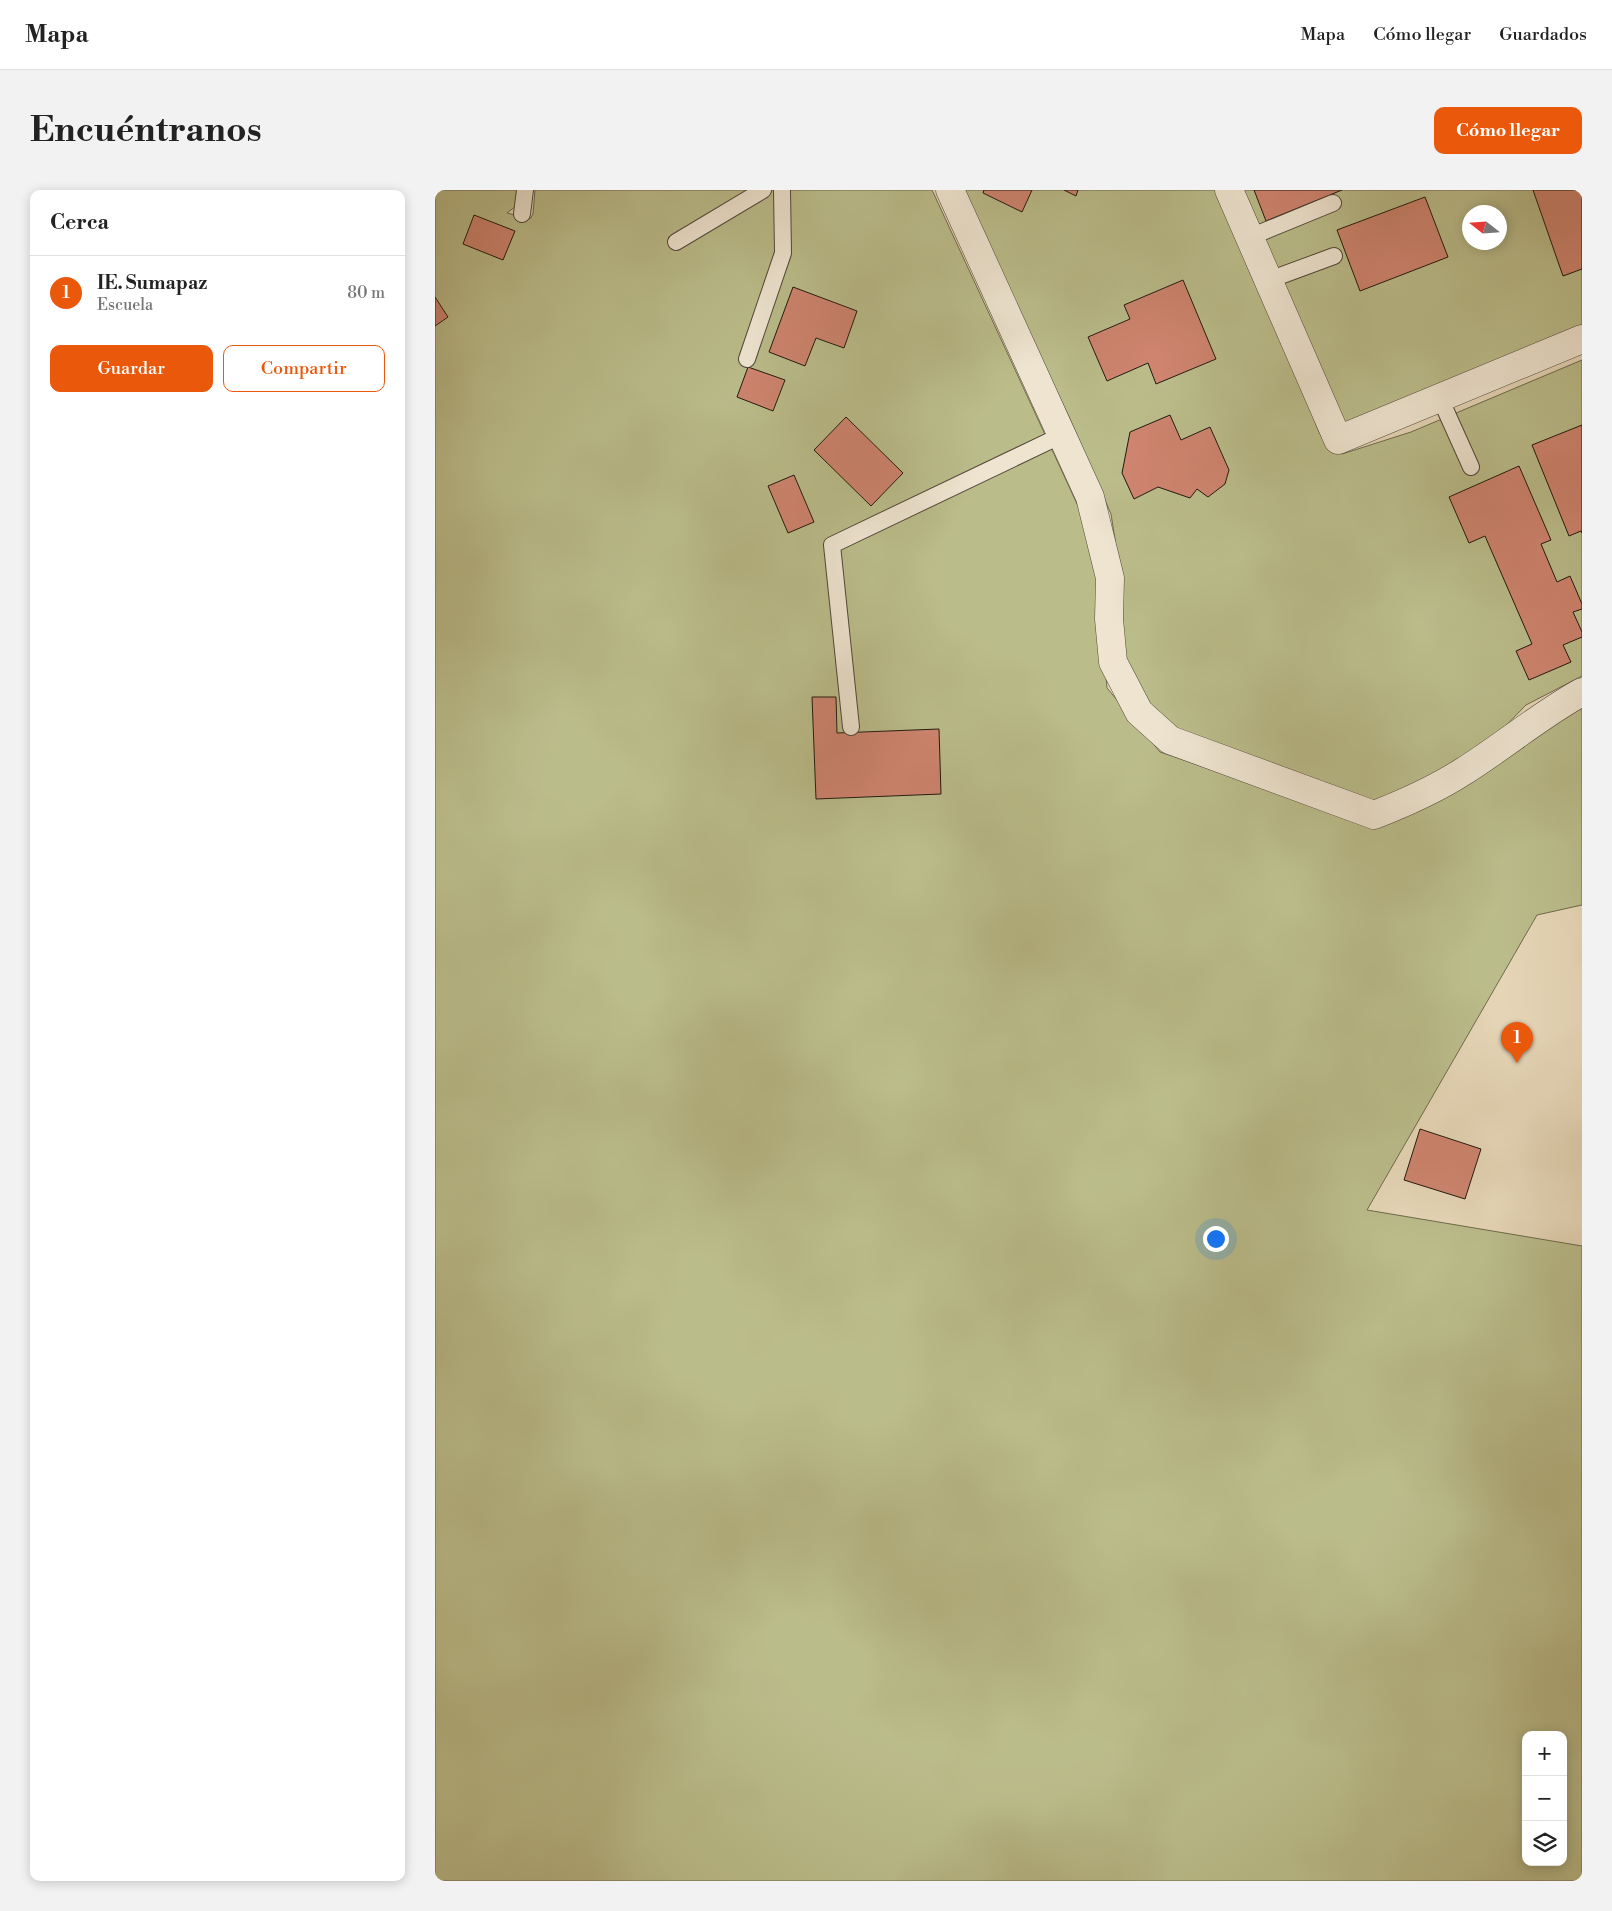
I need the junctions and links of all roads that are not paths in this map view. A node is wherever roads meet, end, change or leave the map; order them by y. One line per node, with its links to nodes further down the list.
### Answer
1 (525, 190): 7 (lane)
2 (763, 190): 9 (lane)
3 (782, 190): 13 (lane)
4 (950, 190): 15 (street)
5 (1229, 190): 8 (street)
6 (1333, 204): 8 (lane)
7 (522, 214)
8 (1250, 237): 11 (street)
9 (676, 242)
10 (1334, 256): 11 (lane)
11 (1269, 280): 14 (street)
12 (1582, 339): 14 (street)
13 (747, 359)
14 (1440, 398): 16 (lane)
15 (1062, 435): 17 (street); 18 (lane)
16 (1471, 467)
17 (1582, 692)
18 (851, 727)

